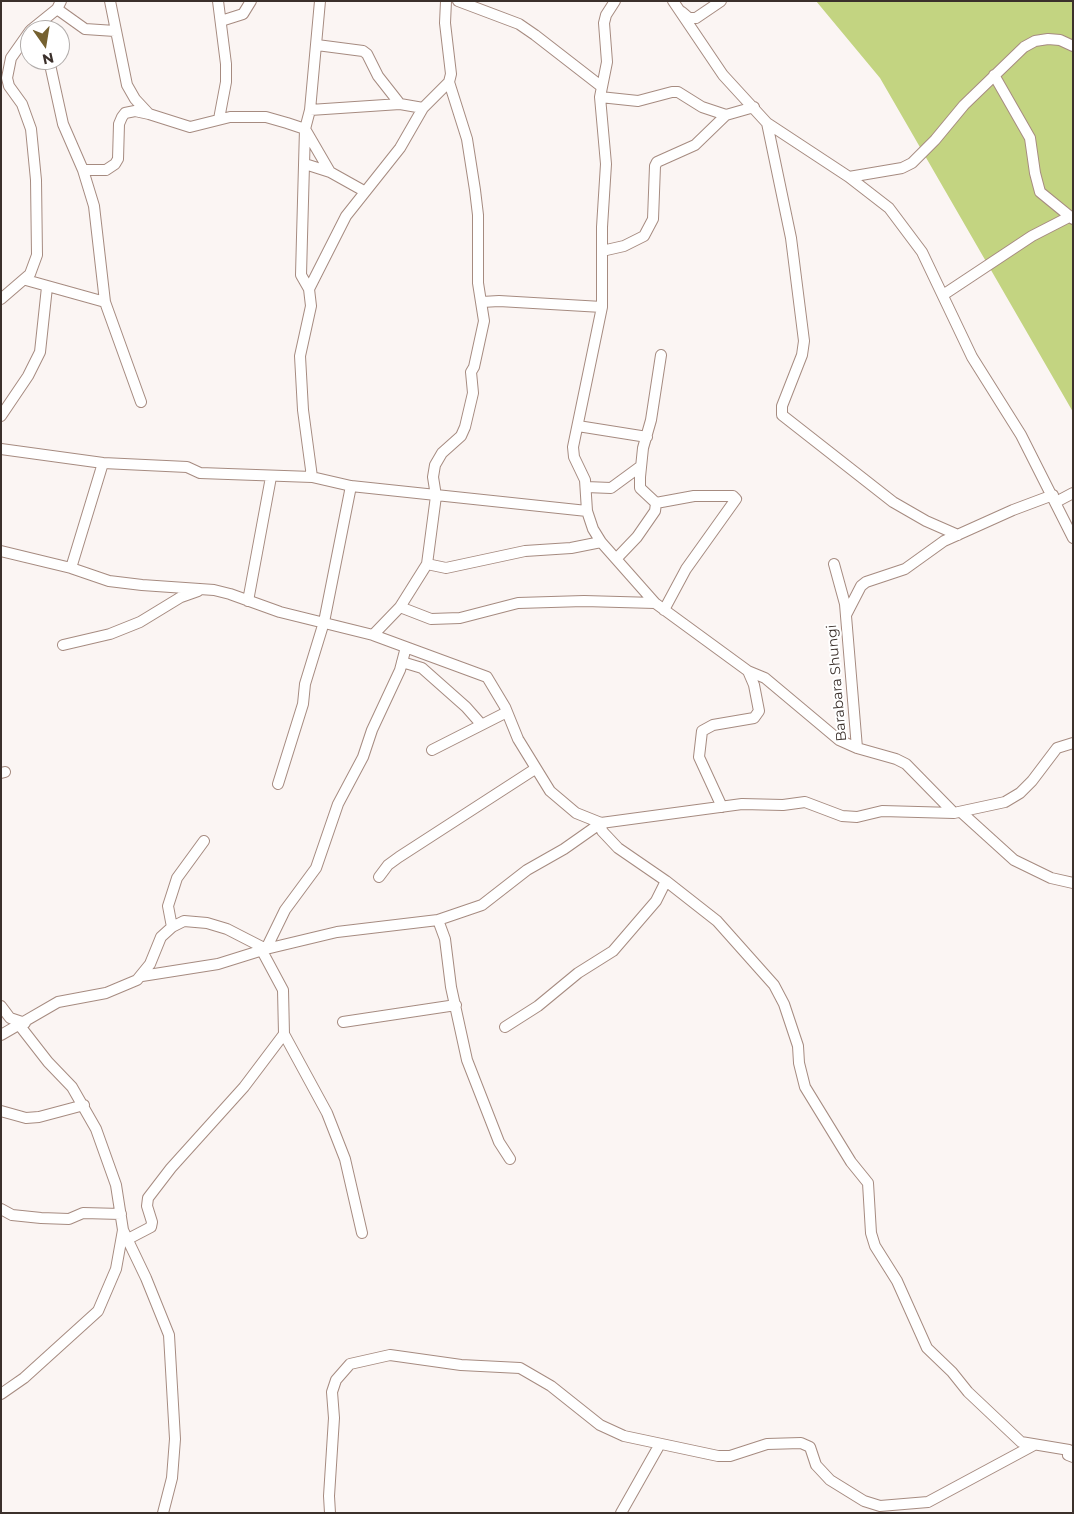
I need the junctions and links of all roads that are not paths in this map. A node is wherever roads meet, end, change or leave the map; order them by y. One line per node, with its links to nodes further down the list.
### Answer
1 (110, 1): 14 (street)
2 (218, 1): 13 (street)
3 (251, 1): 13 (street)
4 (320, 1): 15 (street)
5 (446, 1): 20 (street)
6 (458, 1): 21 (street)
7 (615, 1): 21 (street)
8 (673, 1): 11 (street)
9 (721, 1): 11 (street)
10 (59, 5): 12 (street); 14 (street)
11 (681, 12): 23 (street)
12 (47, 20)
13 (221, 21): 28 (street)
14 (115, 31): 26 (street)
15 (317, 45): 22 (street); 25 (street)
16 (20, 46): 38 (street)
17 (1073, 46): 19 (street)
18 (51, 70): 32 (street)
19 (994, 75): 34 (street); 36 (street)
20 (449, 82): 24 (street); 44 (street)
21 (601, 92): 27 (street); 37 (street)
22 (400, 104): 24 (street); 25 (street)
23 (754, 107): 27 (street); 29 (street)
24 (423, 108): 35 (street)
25 (310, 110): 30 (street)
26 (149, 114): 28 (street); 32 (street)
27 (726, 115): 37 (street)
28 (219, 119): 30 (street)
29 (767, 123): 34 (street); 63 (street)
30 (305, 130): 31 (street); 33 (street)
31 (305, 164): 33 (street); 40 (street)
32 (82, 170): 43 (street)
33 (330, 172): 35 (street)
34 (849, 177): 41 (street)
35 (364, 191): 40 (street)
36 (1071, 218): 41 (street)
37 (602, 251): 45 (street)
38 (26, 280): 39 (street); 42 (street)
39 (47, 287): 43 (street); 48 (street)
40 (308, 289): 55 (street)
41 (943, 295): 60 (street)
42 (1, 299)
43 (105, 302): 47 (street)
44 (482, 302): 45 (street); 59 (street)
45 (602, 307): 49 (street)
46 (662, 355): 50 (street)
47 (140, 402)
48 (1, 416)
49 (578, 426): 50 (street); 57 (street)
50 (647, 436): 53 (street)
51 (1, 449): 52 (street)
52 (103, 463): 54 (street); 70 (street)
53 (641, 466): 57 (street); 61 (street)
54 (271, 477): 55 (street); 72 (street)
55 (312, 478): 56 (street)
56 (351, 486): 59 (street); 76 (street)
57 (586, 487): 62 (street)
58 (1073, 493): 60 (street, Barabara Shungi)
59 (436, 496): 62 (street); 68 (street)
60 (1054, 498): 63 (street, Barabara Shungi); 64 (street)
61 (656, 503): 67 (street); 74 (street)
62 (587, 511): 65 (street)
63 (958, 535): 75 (street, Barabara Shungi)
64 (1073, 538)
65 (601, 542): 67 (street); 68 (street)
66 (1, 551): 70 (street)
67 (616, 559): 74 (street)
68 (427, 564): 73 (street)
69 (834, 564): 75 (street, Barabara Shungi)
70 (71, 568): 71 (street)
71 (203, 590): 72 (street); 78 (street)
72 (248, 600): 76 (street)
73 (400, 607): 74 (street); 77 (street)
74 (659, 607): 81 (street)
75 (846, 615): 85 (street, Barabara Shungi)
76 (324, 622): 77 (street); 88 (street)
77 (373, 635): 79 (street)
78 (63, 645)
79 (406, 647): 80 (street); 82 (street)
80 (402, 662): 83 (street); 98 (street)
81 (748, 671): 85 (street); 89 (street)
82 (507, 712): 83 (street); 87 (street)
83 (481, 724): 86 (street)
84 (1073, 743): 90 (street)
85 (857, 748): 90 (street)
86 (432, 750)
87 (535, 769): 91 (street); 93 (street)
88 (278, 784)
89 (722, 807): 90 (street); 91 (street)
90 (958, 813): 95 (street)
91 (601, 823): 94 (street); 96 (street)
92 (204, 841): 97 (street)
93 (379, 878)
94 (666, 881): 104 (street); 116 (street)
95 (1073, 883)
96 (438, 920): 98 (street); 100 (street)
97 (172, 927): 98 (street); 99 (street)
98 (263, 949): 99 (street); 105 (street)
99 (142, 976): 103 (street)
100 (456, 1005): 102 (street); 109 (street)
101 (1, 1006): 103 (street)
102 (344, 1022)
103 (20, 1026): 106 (street); 107 (street)
104 (505, 1027)
105 (284, 1034): 112 (street); 113 (street)
106 (1, 1035)
107 (84, 1105): 108 (street); 111 (street)
108 (1, 1111)
109 (510, 1159)
110 (1, 1209): 111 (street)
111 (122, 1214): 113 (street)
112 (362, 1233)
113 (126, 1235): 114 (street); 118 (street)
114 (1, 1394)
115 (660, 1444): 116 (street); 119 (street); 120 (street)
116 (1034, 1445): 117 (street)
117 (1073, 1457)
118 (163, 1513)
119 (330, 1513)
120 (622, 1513)

